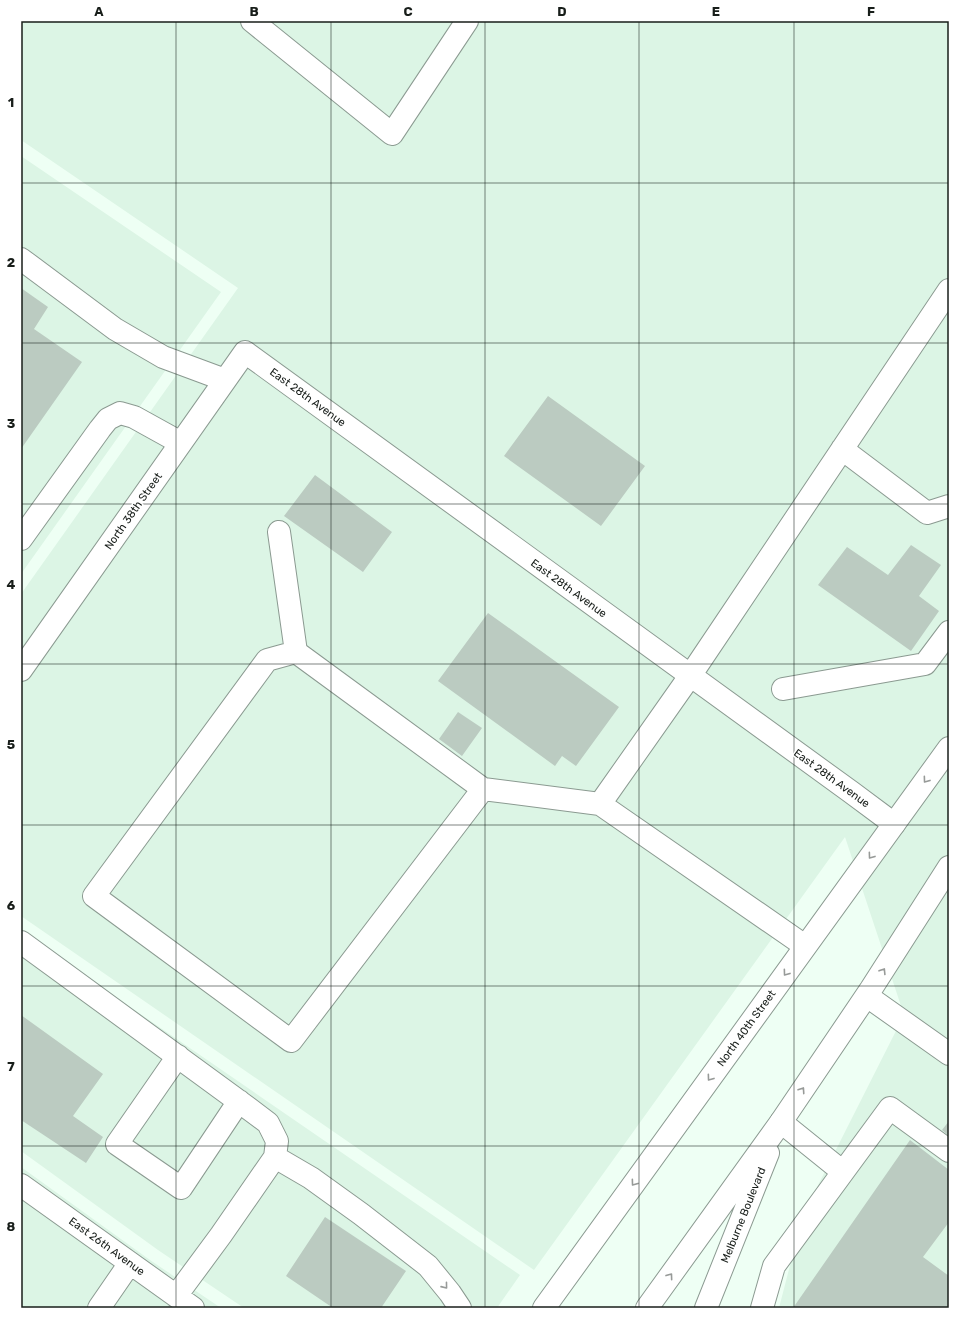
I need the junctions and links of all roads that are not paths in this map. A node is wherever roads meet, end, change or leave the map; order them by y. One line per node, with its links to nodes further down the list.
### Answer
1 (252, 21): 2 (main road)
2 (467, 21)
3 (21, 259): 6 (main road)
4 (949, 290): 8 (main road)
5 (245, 352): 6 (main road, North 38th Street); 15 (main road, East 28th Avenue)
6 (225, 380): 7 (main road, North 38th Street)
7 (181, 443): 11 (main road); 14 (main road, North 38th Street)
8 (842, 449): 9 (main road); 15 (main road)
9 (949, 506)
10 (280, 532): 13 (main road)
11 (21, 539)
12 (949, 632): 16 (main road)
13 (296, 652): 18 (main road); 18 (main road)
14 (21, 670)
15 (690, 676): 19 (main road); 20 (main road, East 28th Avenue)
16 (783, 689)
17 (949, 748): 20 (main road, North 40th Street, one-way to 20)
18 (483, 789): 19 (main road)
19 (600, 804): 23 (main road)
20 (894, 824): 23 (main road, North 40th Street, one-way to 23)
21 (949, 867): 24 (main road, one-way to 21)
22 (21, 942): 26 (main road)
23 (805, 946): 37 (main road, North 40th Street, one-way to 37)
24 (866, 996): 25 (main road); 28 (main road, one-way to 24)
25 (949, 1054)
26 (178, 1056): 27 (main road); 27 (main road)
27 (239, 1101): 30 (main road)
28 (781, 1122): 31 (main road); 38 (main road, one-way to 28); 39 (main road, Melburne Boulevard)
29 (949, 1151): 31 (main road)
30 (275, 1157): 34 (main road); 36 (main road, one-way to 36)
31 (843, 1172): 40 (main road)
32 (21, 1185): 33 (main road, East 26th Avenue)
33 (130, 1263): 34 (main road, East 26th Avenue); 35 (main road)
34 (185, 1302)
35 (99, 1308)
36 (460, 1308)
37 (544, 1308)
38 (647, 1308)
39 (706, 1308)
40 (762, 1308)

